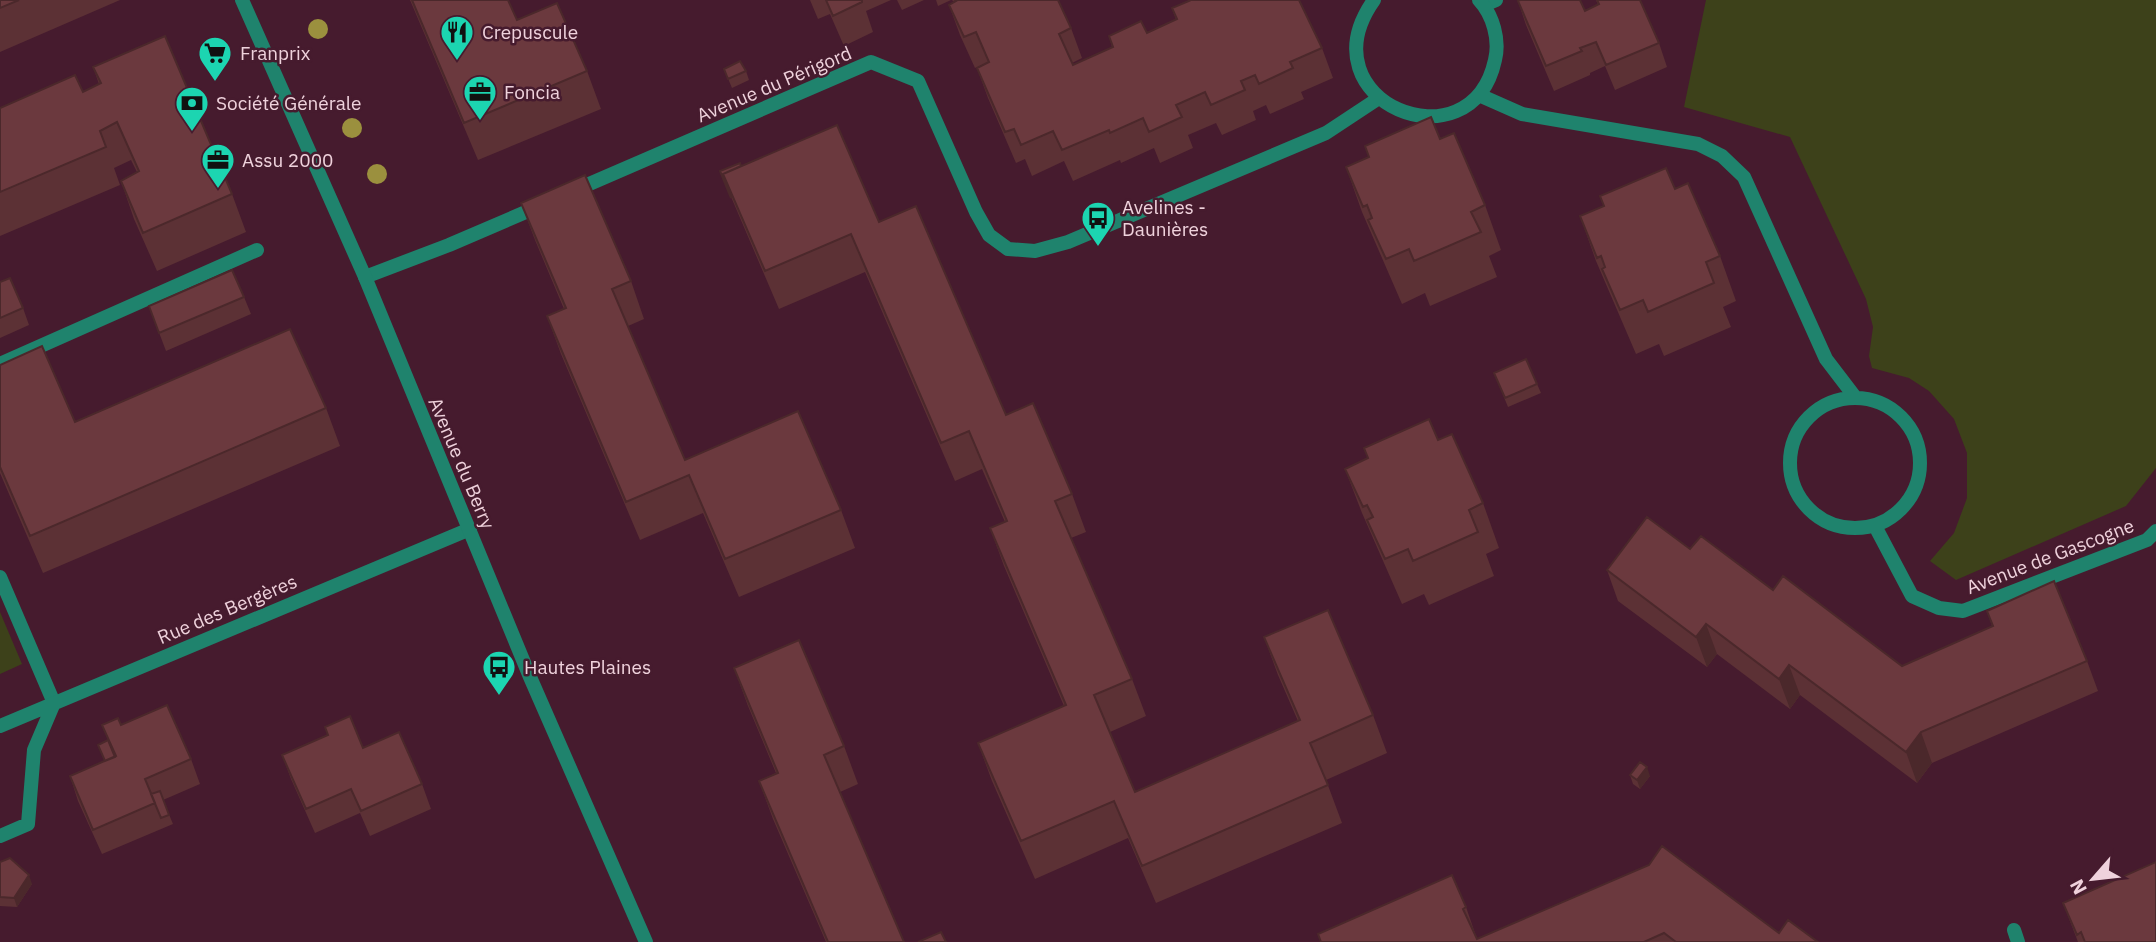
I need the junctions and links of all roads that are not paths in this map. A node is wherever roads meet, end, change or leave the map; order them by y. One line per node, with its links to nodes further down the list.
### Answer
1 (242, 0): 7 (street, Avenue du Berry)
2 (1374, 0): 5 (street)
3 (1486, 2): 4 (street)
4 (1479, 94): 5 (street); 9 (street)
5 (1378, 98): 7 (street, Avenue du Périgord)
6 (257, 250): 8 (street)
7 (365, 277): 11 (street, Avenue du Berry)
8 (0, 364)
9 (1855, 397): 10 (street); 10 (street)
10 (1875, 526): 12 (street, Avenue de Gascogne)
11 (470, 529): 14 (street, Rue des Bergères); 17 (street, Avenue du Berry)
12 (2156, 531)
13 (0, 577): 14 (street)
14 (54, 703): 15 (street, Rue des Bergères); 16 (street)
15 (0, 726)
16 (0, 836)
17 (646, 942)

